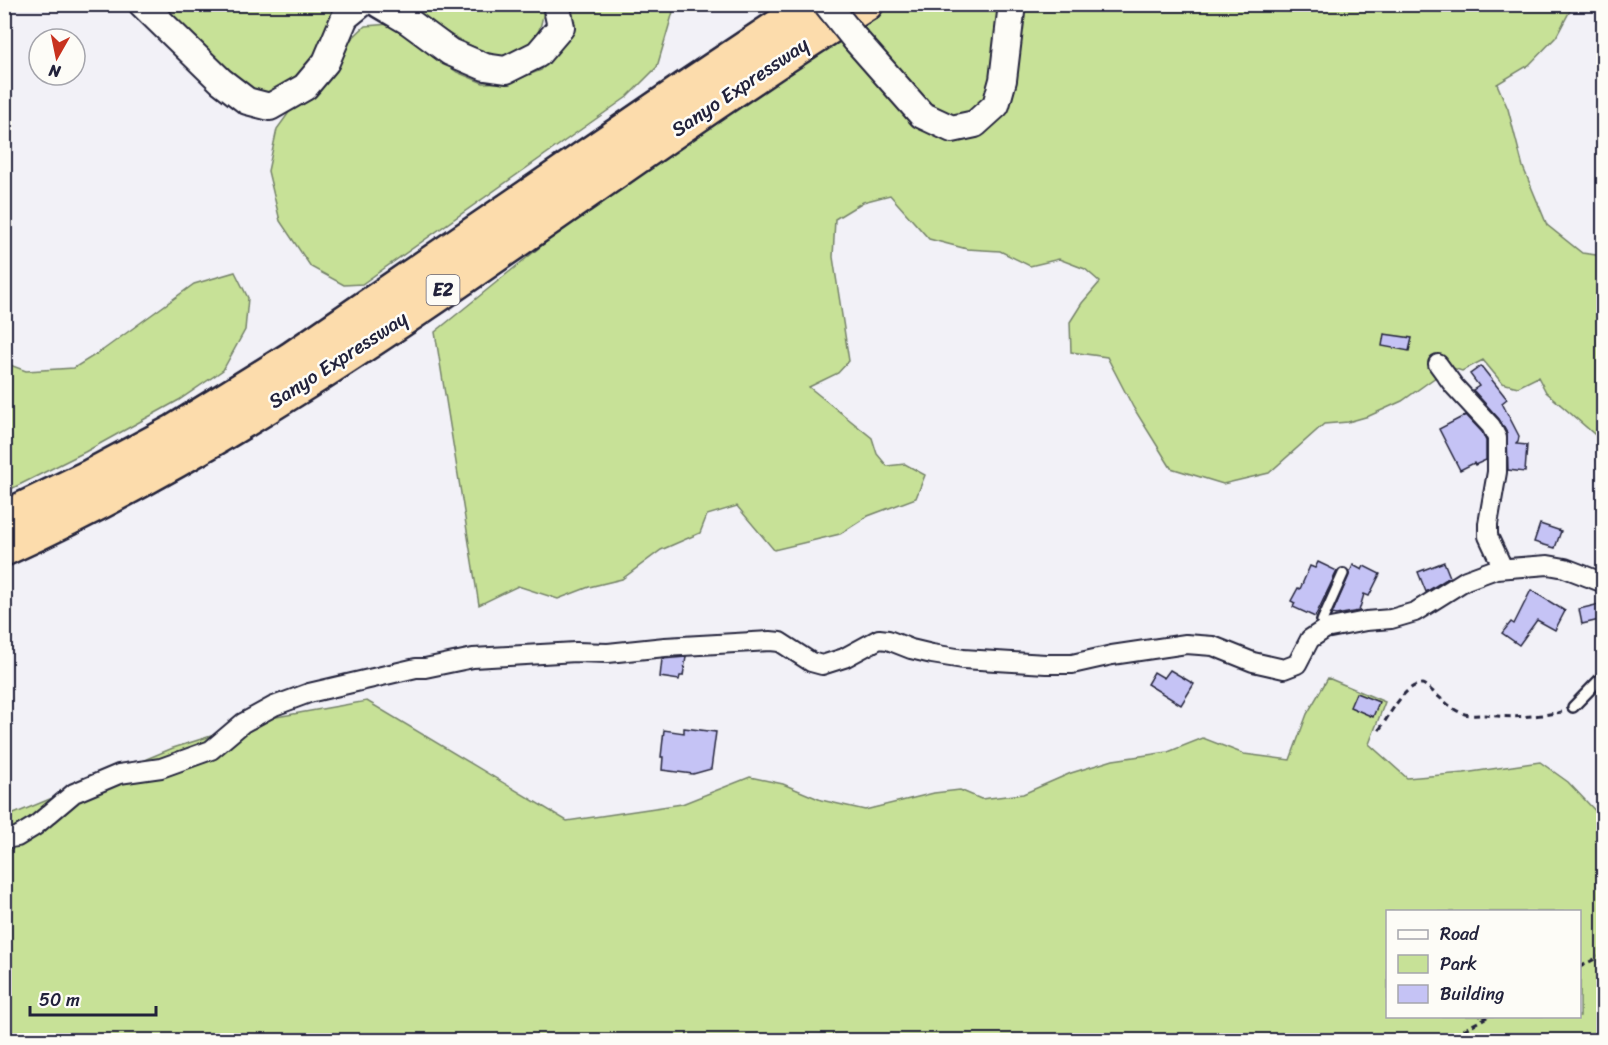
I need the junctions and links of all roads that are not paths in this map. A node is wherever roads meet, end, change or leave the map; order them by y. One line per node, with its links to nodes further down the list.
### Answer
1 (142, 4): 2 (main road)
2 (361, 4)
3 (379, 4): 4 (main road)
4 (556, 4)
5 (812, 4): 10 (highway, Sanyo Expressway / E2)
6 (827, 4): 8 (main road, bridge)
7 (866, 4): 11 (highway, Sanyo Expressway / E2)
8 (1012, 4)
9 (1438, 364): 12 (street)
10 (4, 518)
11 (4, 549)
12 (1503, 568): 14 (street); 15 (street)
13 (1343, 574): 15 (lane)
14 (1604, 583)
15 (1325, 629): 18 (street)
16 (1604, 675): 17 (lane)
17 (1573, 707)
18 (4, 839)

